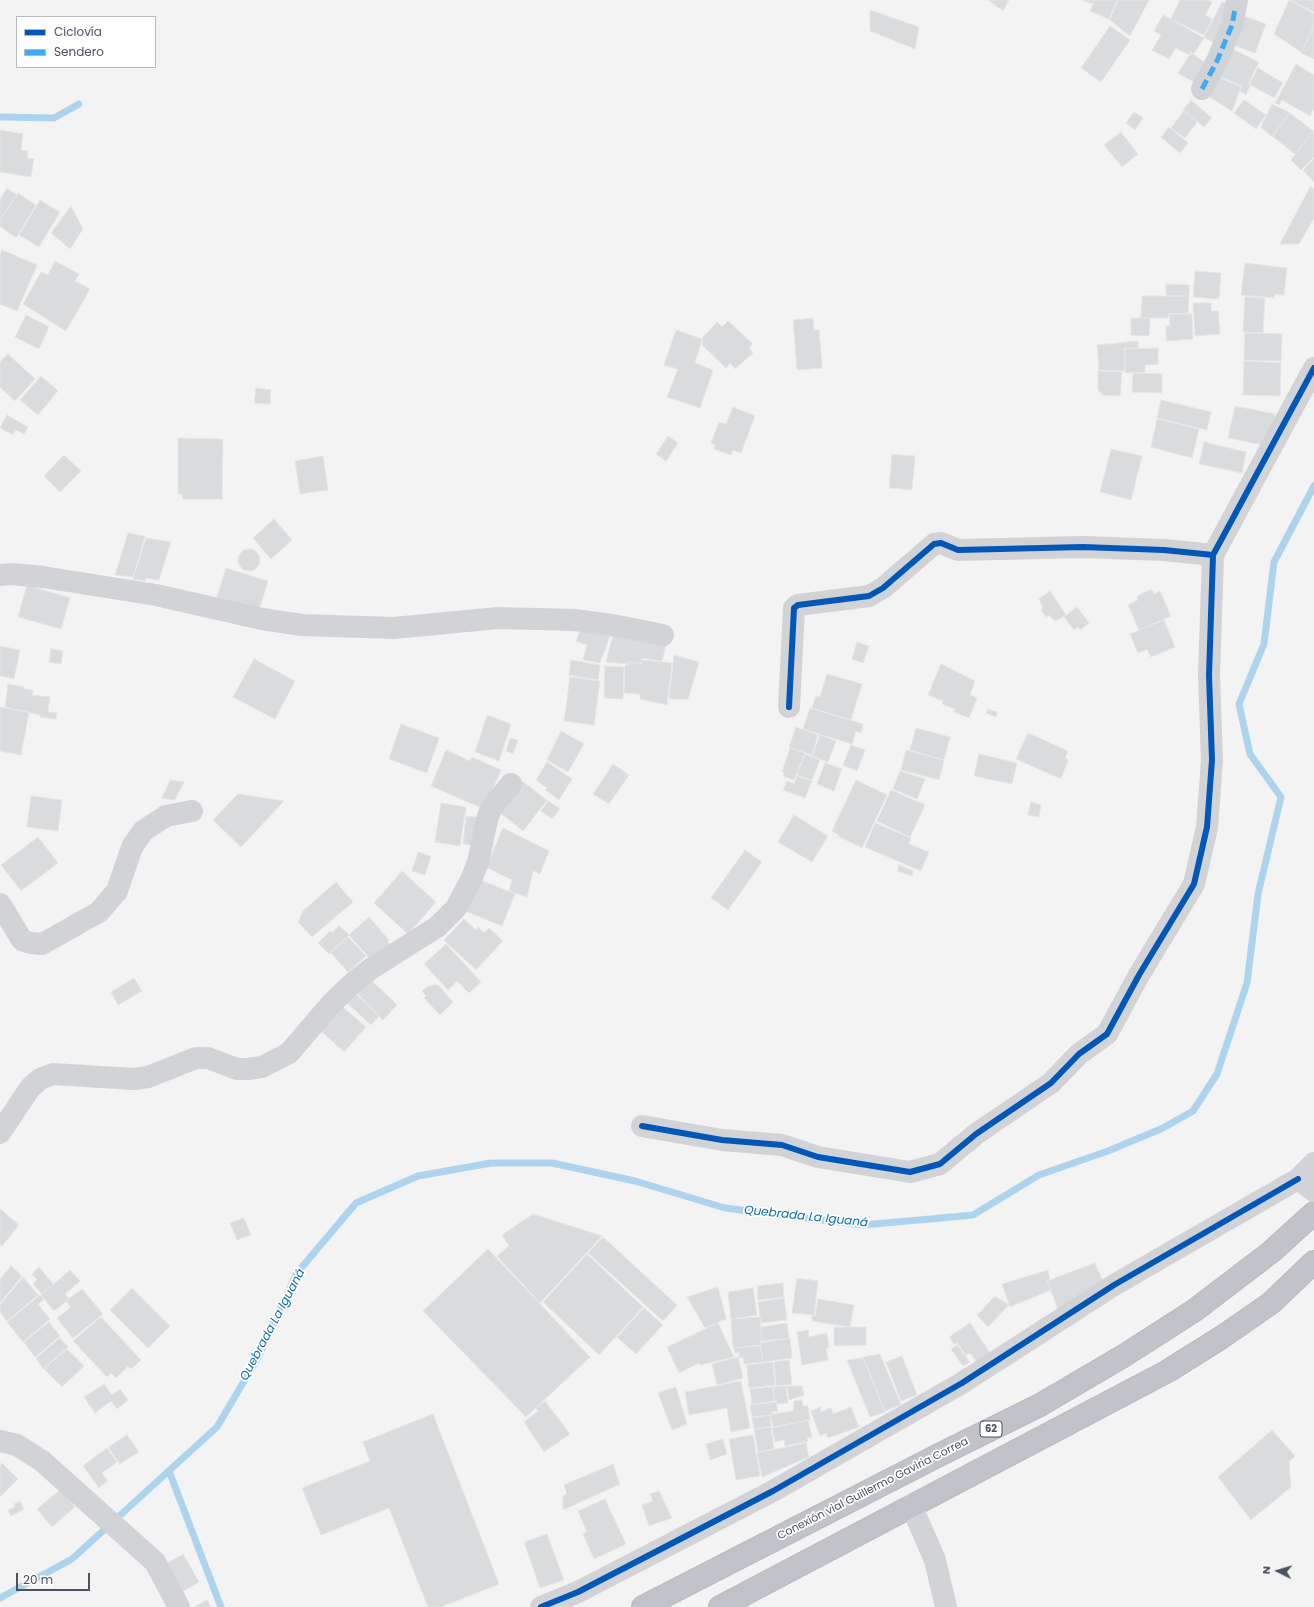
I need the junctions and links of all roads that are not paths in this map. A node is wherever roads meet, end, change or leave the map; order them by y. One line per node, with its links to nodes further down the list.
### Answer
1 (1236, 4): 2 (street)
2 (1202, 89)
3 (1314, 368): 4 (street)
4 (1213, 555): 7 (street); 11 (street)
5 (0, 575): 6 (street)
6 (663, 635)
7 (789, 707)
8 (511, 784): 12 (street)
9 (192, 811): 10 (street)
10 (0, 904)
11 (642, 1126)
12 (0, 1133)
13 (1314, 1163): 14 (street)
14 (1306, 1185): 20 (street)
15 (1314, 1213): 21 (highway, Conexión vial Guillermo Gaviria Correa / 62)
16 (1314, 1262): 18 (highway)
17 (0, 1441): 19 (street)
18 (911, 1505): 22 (highway); 23 (street)
19 (179, 1607)
20 (541, 1607)
21 (643, 1607)
22 (720, 1607)
23 (946, 1607)

